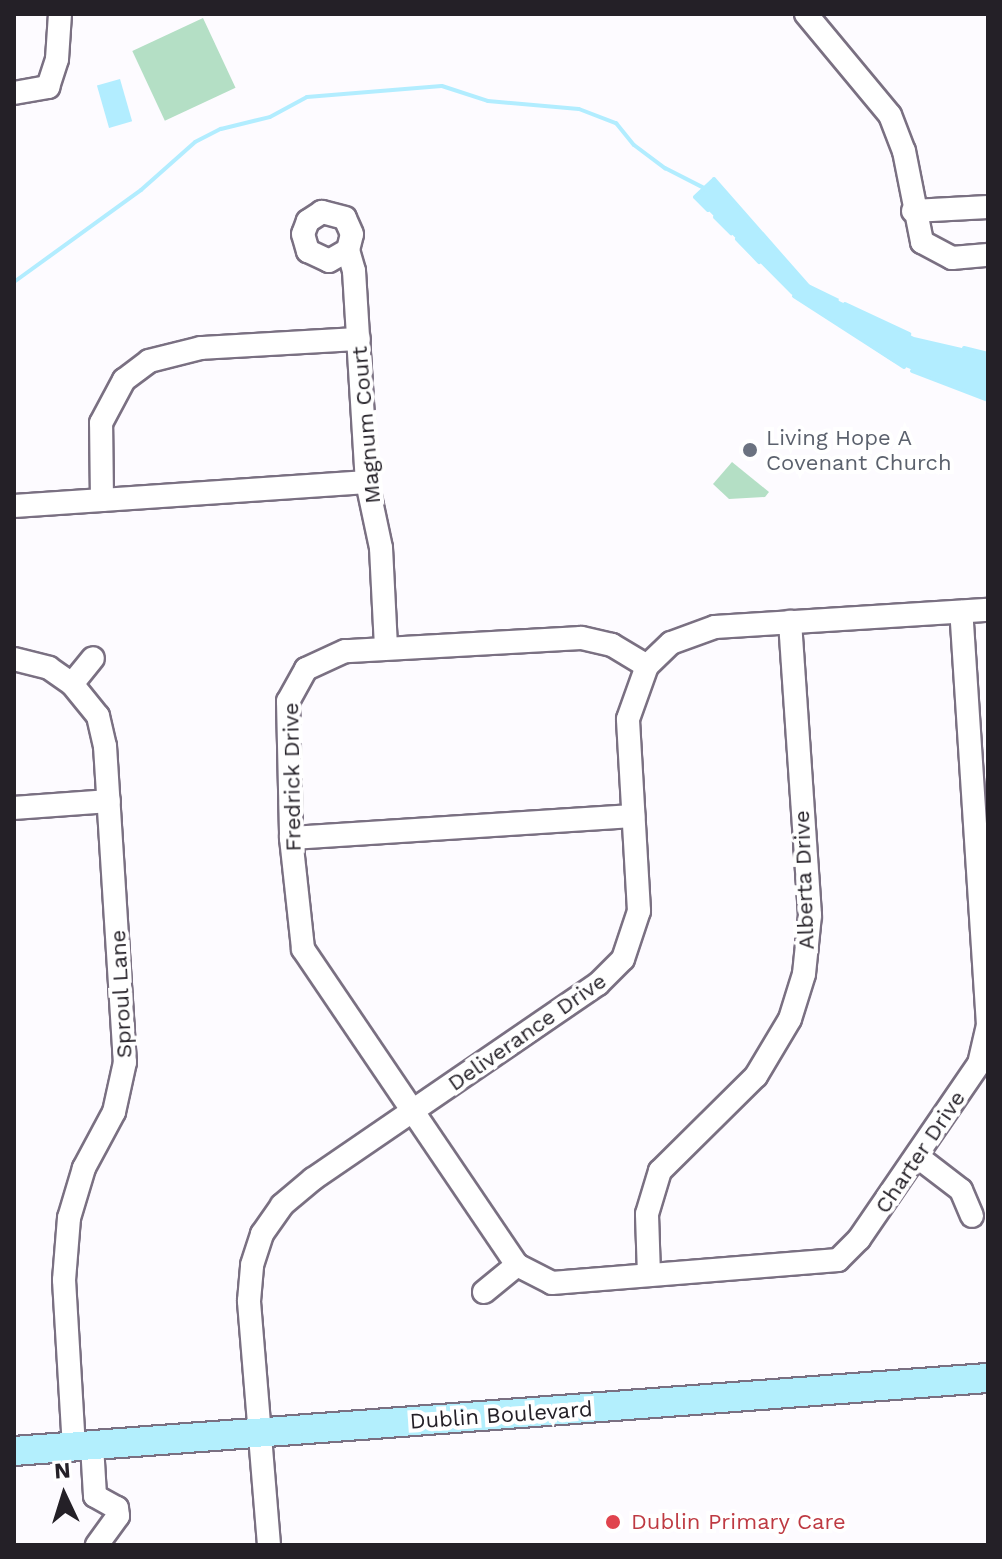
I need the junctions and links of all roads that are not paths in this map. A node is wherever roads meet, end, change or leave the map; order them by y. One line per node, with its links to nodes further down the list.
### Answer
1 (60, 14): 3 (street)
2 (812, 15): 5 (street)
3 (14, 93)
4 (988, 207): 5 (street)
5 (913, 211): 7 (street)
6 (348, 250): 8 (street, Magnum Court)
7 (988, 255)
8 (359, 339): 9 (street, Magnum Court); 10 (street)
9 (367, 482): 10 (street); 15 (street, Magnum Court)
10 (102, 500): 11 (street)
11 (14, 506)
12 (988, 610): 13 (street, Deliverance Drive)
13 (961, 612): 14 (street, Deliverance Drive); 25 (street, Charter Drive)
14 (790, 622): 18 (street, Deliverance Drive); 28 (street, Alberta Drive)
15 (386, 648): 18 (street, Fredrick Drive); 23 (street, Fredrick Drive)
16 (93, 658): 19 (street)
17 (14, 659): 19 (street, Sproul Lane)
18 (647, 666): 22 (street, Deliverance Drive)
19 (72, 684): 20 (street, Sproul Lane)
20 (109, 801): 21 (street); 32 (street, Sproul Lane)
21 (14, 808)
22 (633, 816): 23 (street); 24 (street, Deliverance Drive)
23 (291, 838): 24 (street, Fredrick Drive)
24 (412, 1112): 27 (street, Charter Drive); 31 (street, Deliverance Drive)
25 (918, 1157): 26 (street); 28 (street, Charter Drive)
26 (972, 1216)
27 (517, 1265): 28 (street, Charter Drive); 29 (street)
28 (649, 1275)
29 (484, 1292)
30 (988, 1378): 31 (main road, Dublin Boulevard)
31 (260, 1433): 32 (main road, Dublin Boulevard); 35 (street, Deliverance Drive)
32 (83, 1446): 33 (main road, Dublin Boulevard); 34 (street, Sproul Lane)
33 (14, 1451)
34 (97, 1545)
35 (269, 1545)

